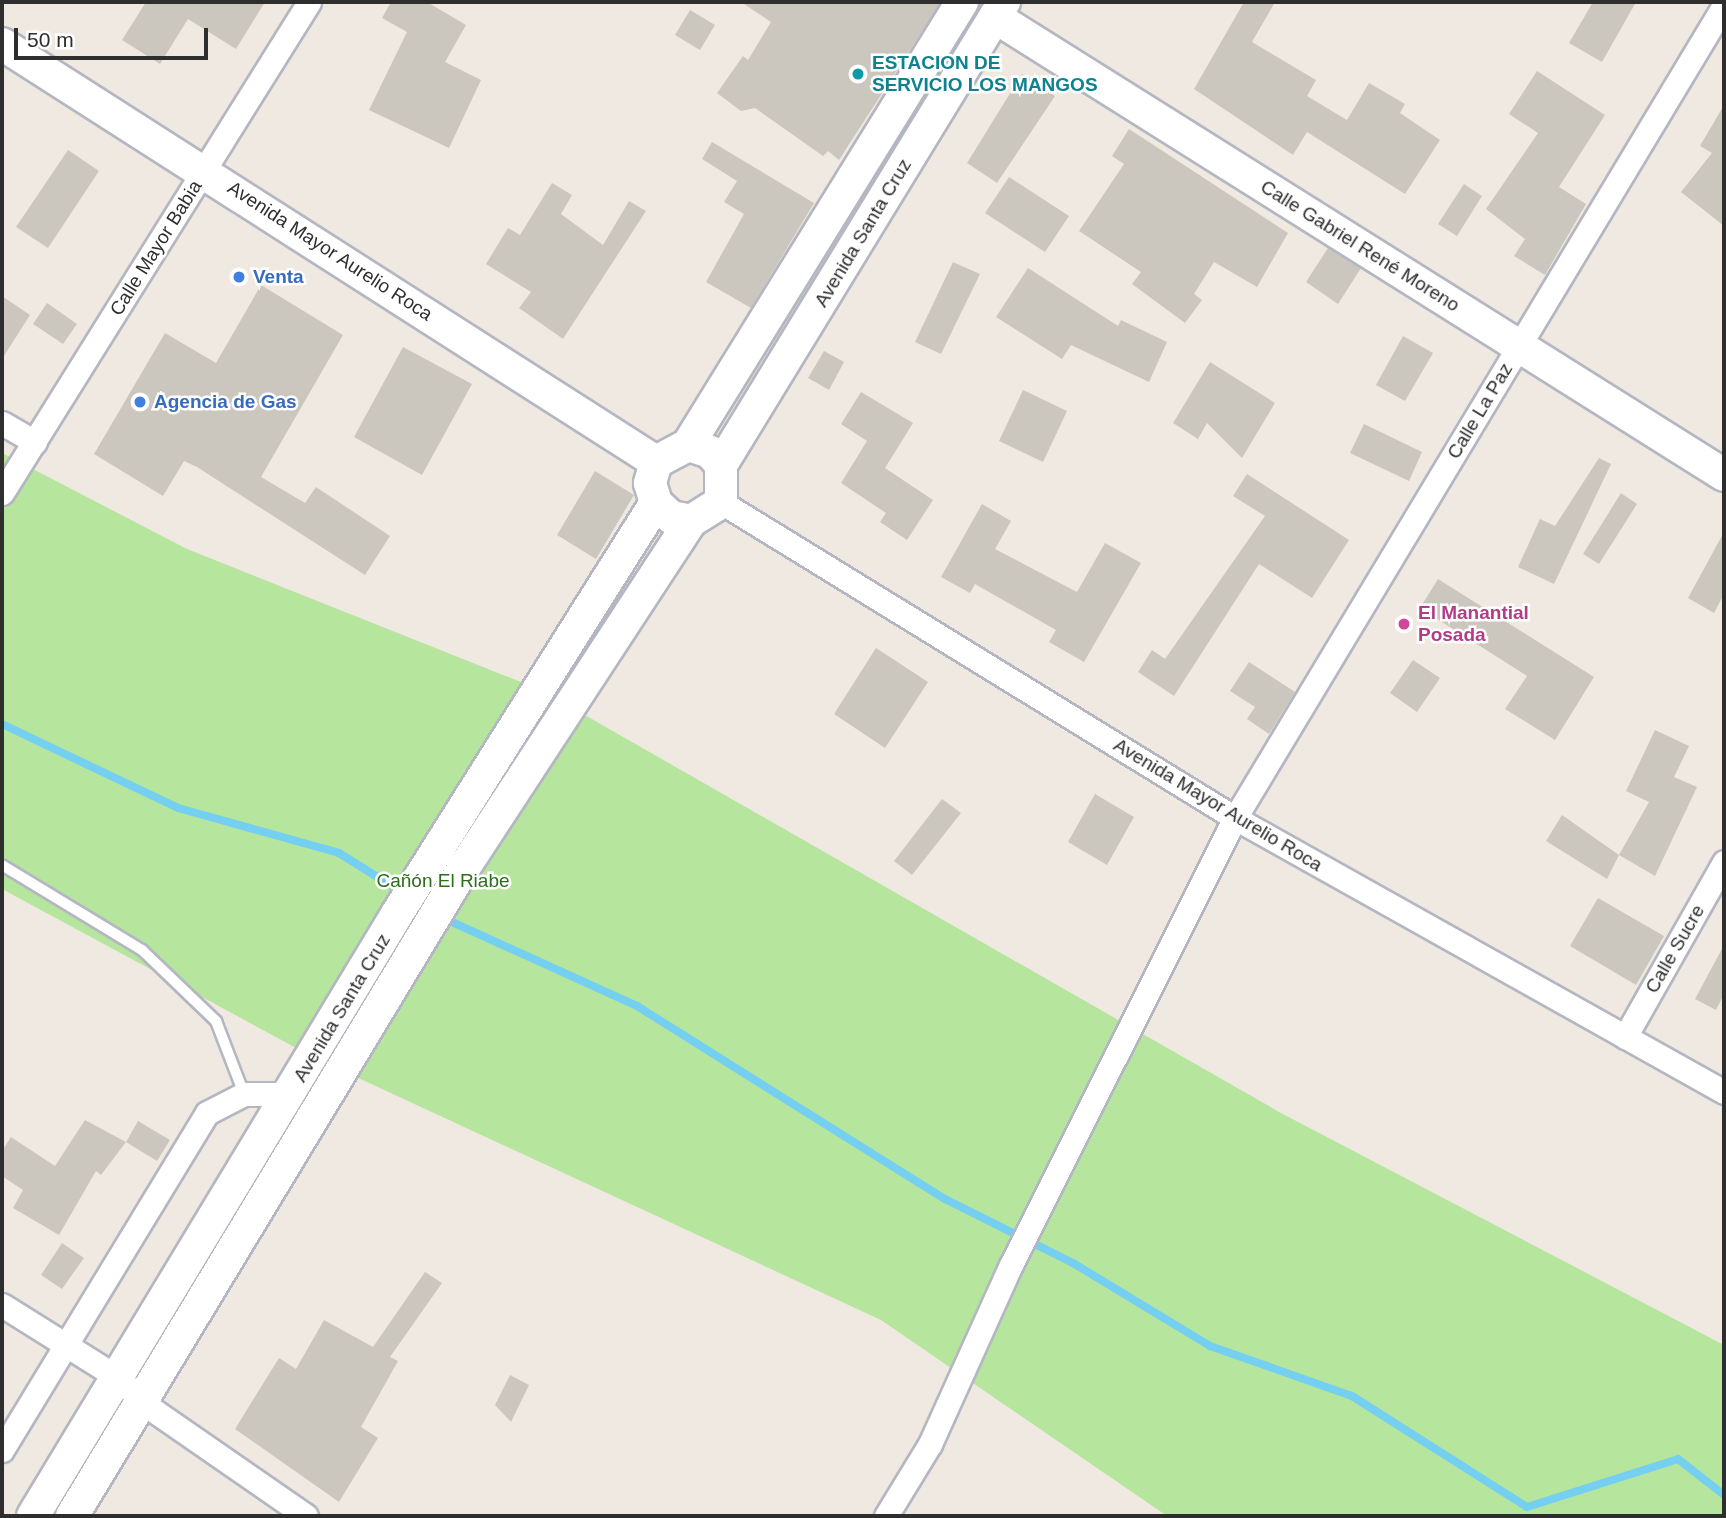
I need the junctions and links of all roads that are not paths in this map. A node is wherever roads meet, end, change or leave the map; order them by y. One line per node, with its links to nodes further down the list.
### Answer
1 (309, 2): 6 (street, Calle Mayor Babia)
2 (962, 2): 10 (main road, Avenida Santa Cruz)
3 (1724, 5): 7 (street, Calle La Paz)
4 (1000, 9): 7 (main road, Calle Gabriel René Moreno); 12 (main road, Avenida Santa Cruz)
5 (2, 44): 6 (main road, Avenida Mayor Aurelio Roca)
6 (205, 170): 9 (street, Calle Mayor Babia); 11 (main road, Avenida Mayor Aurelio Roca)
7 (1519, 346): 13 (main road, Calle Gabriel René Moreno); 18 (street, Calle La Paz)
8 (2, 423): 9 (street)
9 (35, 442): 14 (street, Calle Mayor Babia)
10 (688, 445): 11 (main road); 12 (main road)
11 (656, 462): 16 (main road)
12 (722, 465): 15 (main road, Avenida Santa Cruz)
13 (1724, 475)
14 (2, 493)
15 (721, 502): 17 (main road, Avenida Santa Cruz); 18 (street, Avenida Mayor Aurelio Roca)
16 (656, 503): 17 (main road); 24 (main road, Avenida Santa Cruz)
17 (691, 521): 28 (main road, Avenida Santa Cruz)
18 (1235, 818): 21 (street, Avenida Mayor Aurelio Roca); 33 (street, Calle La Paz)
19 (1724, 862): 21 (street, Calle Sucre)
20 (2, 865): 23 (lane)
21 (1625, 1037): 22 (street, Avenida Mayor Aurelio Roca)
22 (1724, 1092)
23 (244, 1094): 24 (street); 26 (street)
24 (290, 1094): 27 (main road, Avenida Santa Cruz)
25 (2, 1305): 26 (street)
26 (66, 1345): 27 (street); 29 (street)
27 (118, 1378): 28 (street); 30 (main road, Avenida Santa Cruz)
28 (143, 1403): 31 (main road, Avenida Santa Cruz); 32 (street)
29 (2, 1450)
30 (33, 1516)
31 (72, 1516)
32 (306, 1516)
33 (886, 1516)

